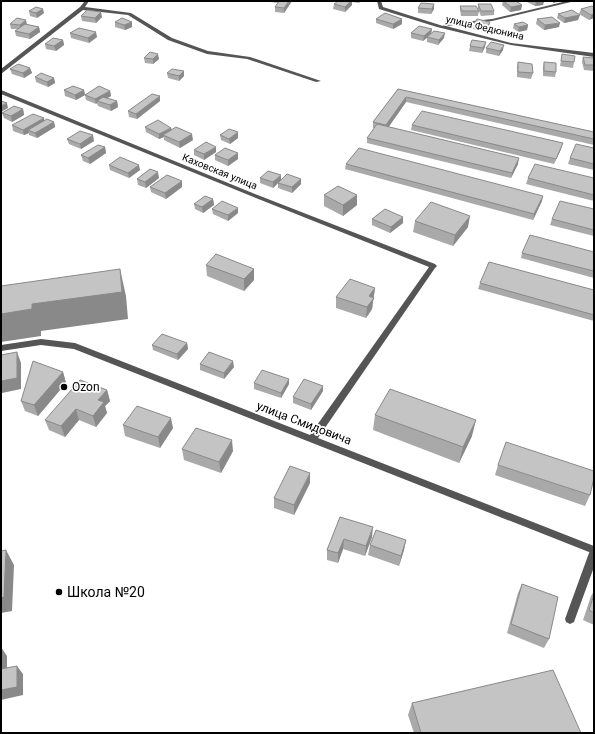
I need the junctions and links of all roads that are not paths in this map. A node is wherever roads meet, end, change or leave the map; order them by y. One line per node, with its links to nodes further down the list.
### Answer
1 (87, 1): 4 (street)
2 (379, 1): 5 (street, улица Федюнина)
3 (573, 1): 5 (street)
4 (82, 8): 7 (street); 8 (street)
5 (439, 26): 6 (street, улица Федюнина)
6 (594, 55)
7 (1, 72)
8 (318, 81)
9 (1, 92): 11 (street, Каховская улица)
10 (1, 348): 11 (street, улица Смидовича)
11 (312, 439): 12 (street, улица Смидовича)
12 (594, 552): 13 (street)
13 (570, 619)

